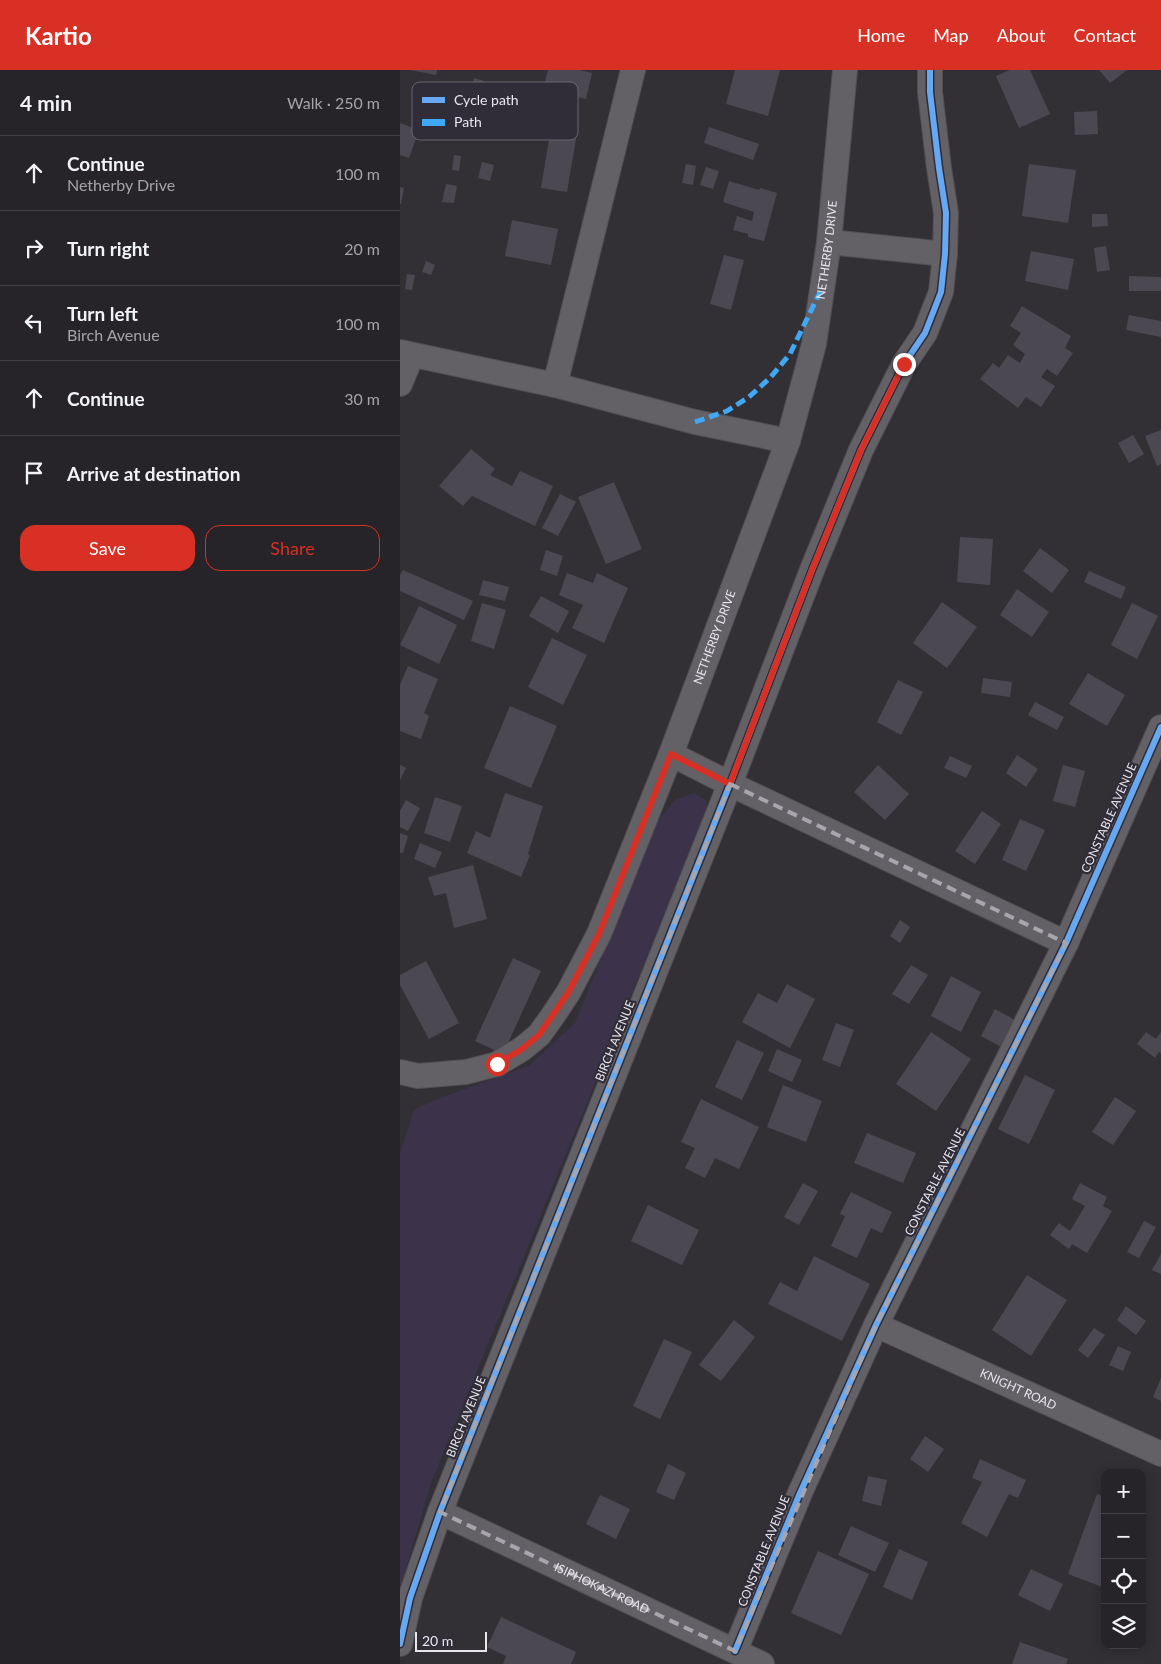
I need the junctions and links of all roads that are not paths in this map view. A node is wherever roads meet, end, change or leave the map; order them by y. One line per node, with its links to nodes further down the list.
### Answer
1 (632, 70): 8 (street)
2 (845, 70): 4 (street, NETHERBY DRIVE)
3 (930, 70): 5 (street, BIRCH AVENUE)
4 (829, 242): 5 (street); 9 (street, NETHERBY DRIVE)
5 (945, 254): 12 (street, BIRCH AVENUE)
6 (406, 354): 7 (street); 8 (street)
7 (400, 384)
8 (556, 385): 9 (street)
9 (788, 441): 11 (street, NETHERBY DRIVE)
10 (1161, 727): 13 (street, CONSTABLE AVENUE)
11 (671, 754): 12 (street); 14 (street, NETHERBY DRIVE)
12 (730, 784): 13 (street); 17 (street, BIRCH AVENUE)
13 (1066, 943): 15 (street, CONSTABLE AVENUE)
14 (400, 1072)
15 (876, 1325): 16 (street, KNIGHT ROAD); 19 (street, CONSTABLE AVENUE)
16 (1161, 1454)
17 (440, 1512): 18 (street, BIRCH AVENUE); 19 (street, ISIPHOKAZI ROAD)
18 (400, 1644)
19 (735, 1651): 20 (street, ISIPHOKAZI ROAD)
20 (762, 1664)

